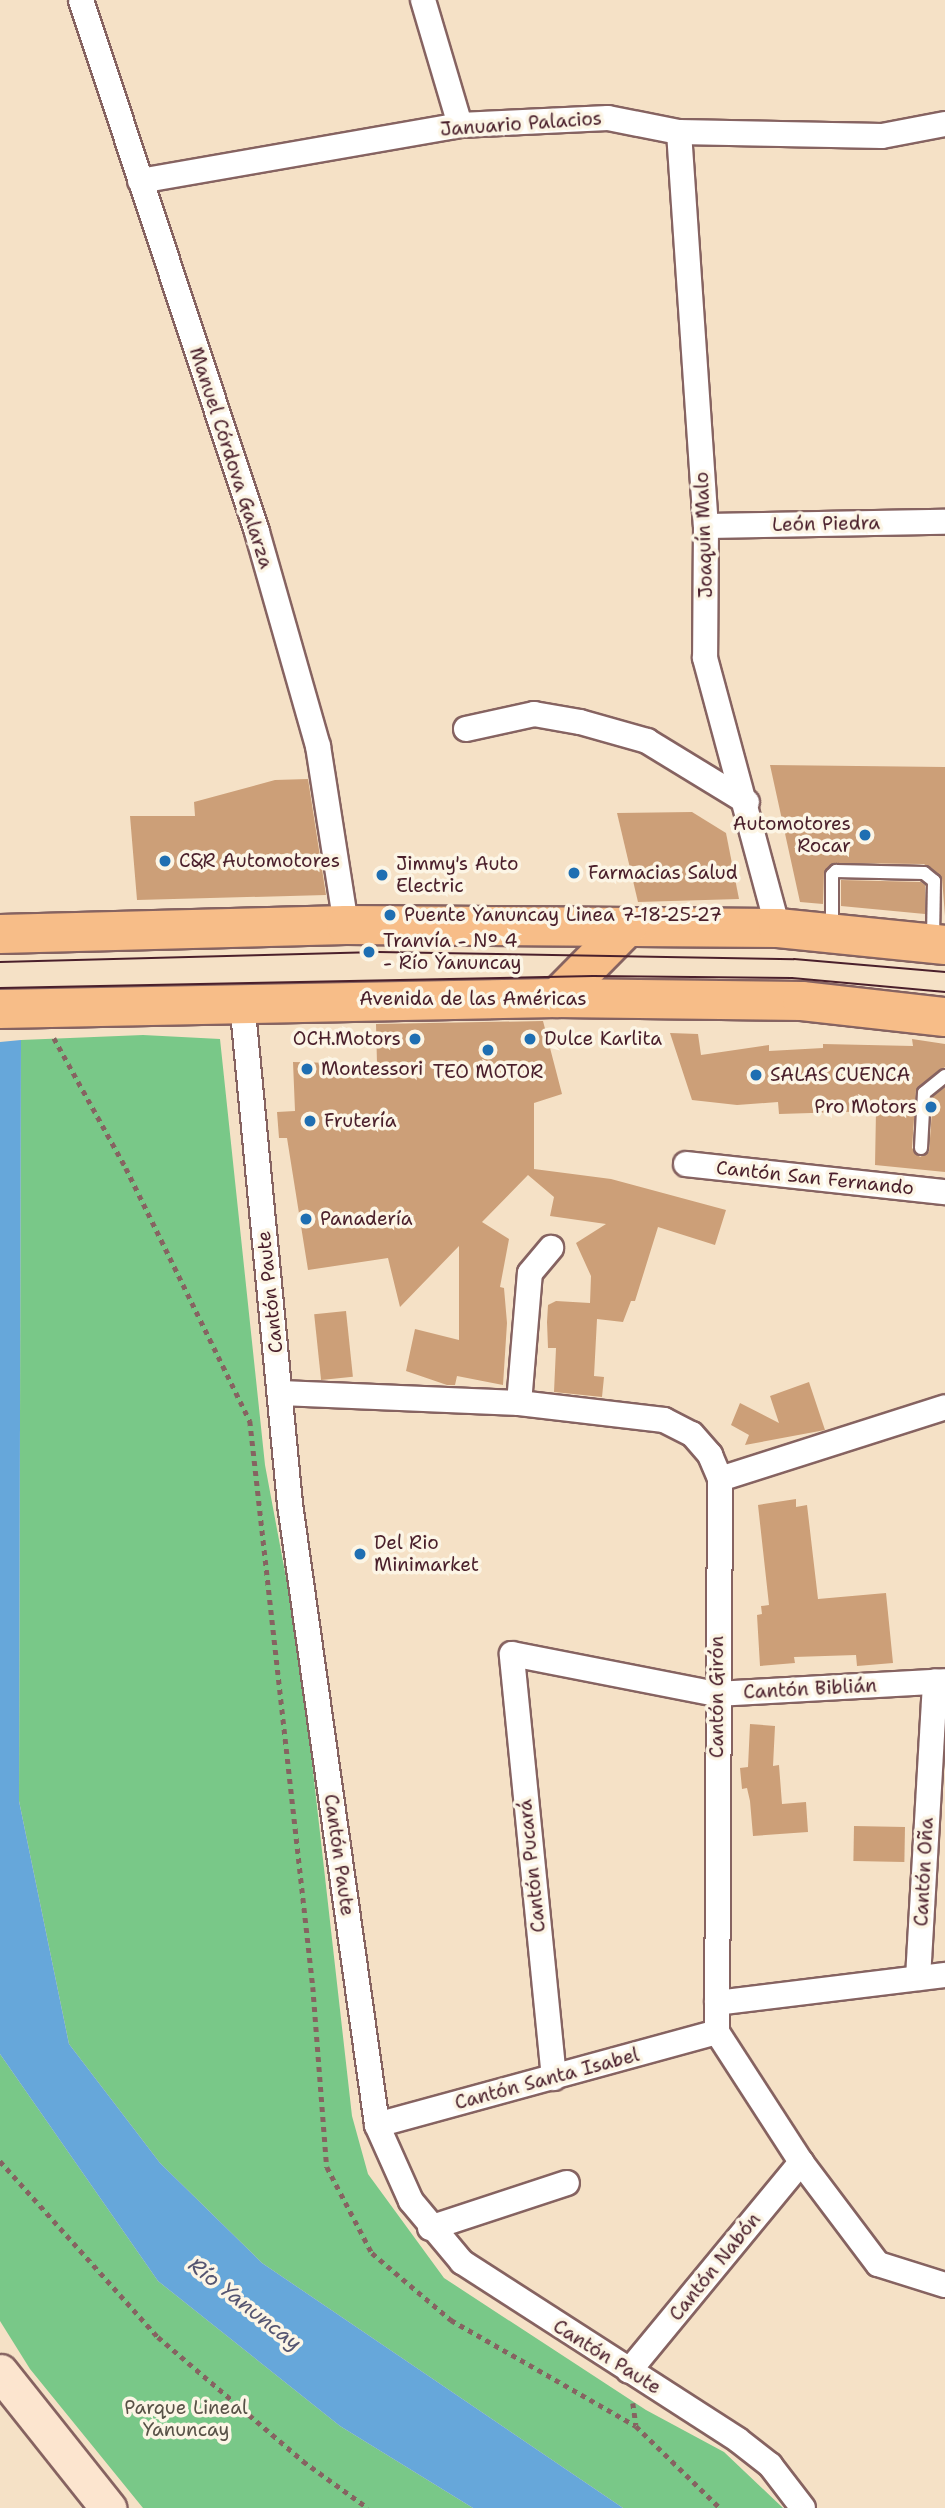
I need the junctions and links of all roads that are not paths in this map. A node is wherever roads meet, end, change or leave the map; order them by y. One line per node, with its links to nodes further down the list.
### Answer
1 (81, 0): 6 (street, Manuel Córdova Galarza)
2 (423, 0): 4 (street)
3 (945, 124): 5 (street, Januario Palacios)
4 (460, 125): 5 (street, Januario Palacios); 6 (street, Januario Palacios)
5 (679, 132): 8 (street, Joaquín Malo)
6 (140, 181): 11 (street, Manuel Córdova Galarza)
7 (945, 523): 8 (street, León Piedra)
8 (706, 526): 10 (street, Joaquín Malo)
9 (466, 729): 10 (street)
10 (747, 803): 13 (street, Joaquín Malo)
11 (346, 925): 12 (main road); 14 (main road)
12 (627, 927): 13 (main road); 17 (main road)
13 (778, 928): 15 (main road)
14 (18, 933)
15 (832, 934): 16 (main road); 16 (lane)
16 (939, 945)
17 (557, 998): 18 (main road, Avenida de las Américas); 20 (main road, Avenida de las Américas)
18 (242, 1002): 19 (main road, Avenida de las Américas); 26 (street, Cantón Paute)
19 (0, 1009)
20 (945, 1017)
21 (945, 1076): 22 (lane)
22 (921, 1147)
23 (686, 1164): 24 (street, Cantón San Fernando)
24 (945, 1192)
25 (551, 1248): 27 (street)
26 (281, 1393): 27 (street, Cantón Girón); 38 (street, Cantón Paute)
27 (519, 1403): 29 (street, Cantón Girón)
28 (945, 1407): 29 (street)
29 (720, 1479): 32 (street, Cantón Girón)
30 (512, 1654): 32 (street, Cantón Biblián); 37 (street, Cantón Pucará)
31 (940, 1681): 32 (street, Cantón Biblián); 34 (street, Cantón Oña)
32 (716, 1694): 35 (street, Cantón Girón)
33 (945, 1975): 34 (street)
34 (918, 1978): 35 (street)
35 (717, 2003): 36 (street, Cantón Girón)
36 (717, 2032): 37 (street, Cantón Santa Isabel); 39 (street)
37 (554, 2078): 38 (street, Cantón Santa Isabel)
38 (377, 2125): 41 (street, Cantón Paute)
39 (801, 2162): 42 (street); 43 (street, Cantón Nabón)
40 (567, 2183): 41 (street)
41 (430, 2228): 43 (street, Cantón Paute)
42 (945, 2285)
43 (629, 2371): 46 (street, Cantón Paute)
44 (0, 2372): 45 (main road)
45 (108, 2508)
46 (803, 2508)

